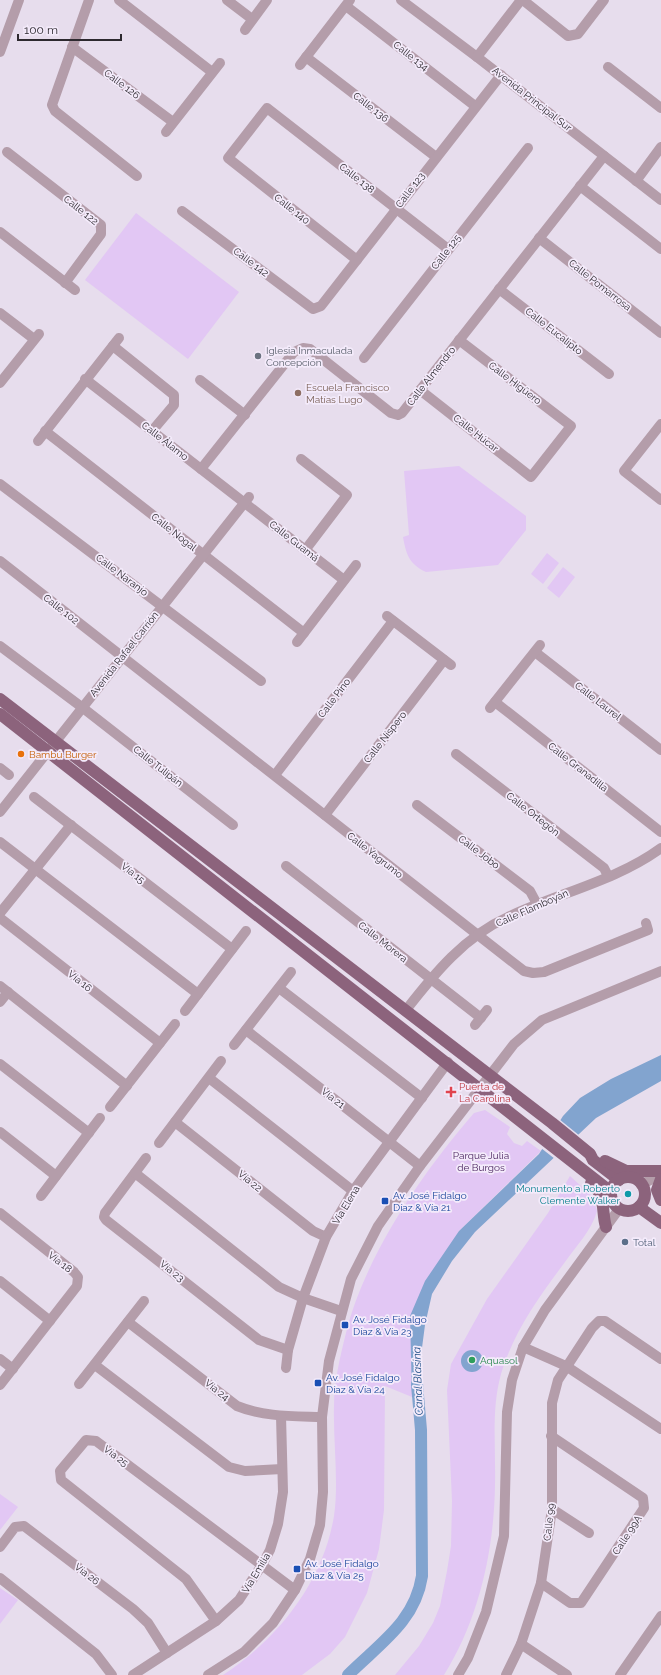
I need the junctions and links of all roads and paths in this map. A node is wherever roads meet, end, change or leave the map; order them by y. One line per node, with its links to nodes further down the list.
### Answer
1 (20, 0): 13 (street)
2 (89, 0): 12 (street)
3 (119, 0): 17 (street)
4 (227, 0): 10 (street)
5 (267, 0): 10 (street)
6 (401, 0): 14 (street, Avenida Principal Sur)
7 (522, 0): 8 (street); 14 (street)
8 (604, 0)
9 (348, 3): 19 (street, Calle 134); 27 (street, Calle 136)
10 (252, 20): 11 (street)
11 (245, 30)
12 (72, 47): 21 (street, Calle 126); 29 (street)
13 (0, 52)
14 (477, 56): 18 (street, Avenida Principal Sur)
15 (220, 63): 17 (street)
16 (608, 67): 20 (street)
17 (212, 72): 21 (street)
18 (501, 75): 19 (street, Calle 123); 26 (street, Avenida Principal Sur)
19 (475, 106): 27 (street, Calle 123)
20 (661, 108)
21 (173, 122): 22 (street)
22 (166, 132)
23 (661, 147): 30 (street)
24 (528, 148): 37 (street, Calle 125)
25 (7, 152): 40 (street, Calle 122)
26 (604, 156): 30 (street, Avenida Principal Sur); 31 (street, Calle Almendro)
27 (436, 157): 33 (street, Calle 123)
28 (228, 158): 33 (street, Calle 138); 39 (street, Calle 140)
29 (137, 176)
30 (636, 181): 32 (street, Avenida Principal Sur)
31 (580, 186): 36 (street, Calle Almendro); 38 (street)
32 (661, 200)
33 (396, 209): 37 (street, Calle 138); 39 (street, Calle 123)
34 (182, 211): 43 (street, Calle 142)
35 (0, 232): 40 (street)
36 (539, 238): 41 (street, Calle Almendro); 45 (street, Calle Pomarrosa)
37 (448, 249): 47 (street, Calle 125)
38 (661, 249)
39 (357, 260): 43 (street, Calle 123)
40 (65, 283): 42 (street)
41 (499, 289): 46 (street, Calle Almendro); 48 (street, Calle Eucalipto)
42 (75, 290)
43 (321, 306)
44 (0, 313): 51 (street)
45 (661, 333)
46 (459, 340): 52 (street, Calle Almendro); 60 (street, Calle Higüero)
47 (364, 358)
48 (609, 374)
49 (85, 379): 55 (street); 56 (street, Calle Álamo); 56 (street)
50 (200, 380): 53 (street)
51 (0, 383)
52 (420, 390): 53 (street, Calle Almendro); 60 (street, Calle Húcar)
53 (245, 415): 59 (street, Calle Almendro)
54 (661, 424): 63 (street)
55 (46, 431): 57 (street); 65 (street, Calle Nogal)
56 (152, 431): 59 (street, Calle Álamo)
57 (38, 441)
58 (301, 459): 64 (street)
59 (201, 469): 62 (street, Calle Álamo)
60 (532, 476)
61 (0, 484): 69 (street, Calle Naranjo)
62 (247, 500): 64 (street, Calle Guamá); 65 (street, Avenida Rafael Carrión)
63 (661, 500)
64 (306, 549): 68 (street, Calle Guamá)
65 (203, 554): 69 (street, Avenida Rafael Carrión); 70 (street, Calle Nogal)
66 (0, 561): 74 (street, Calle 102)
67 (356, 565): 68 (street)
68 (344, 580): 70 (street)
69 (162, 605): 74 (street, Avenida Rafael Carrión); 76 (street, Calle Naranjo)
70 (304, 633): 71 (street)
71 (297, 642)
72 (0, 646): 78 (street, Calle Tulipán)
73 (537, 648): 81 (street, Calle Laurel); 92 (street, Calle Granadilla)
74 (122, 656): 78 (street, Avenida Rafael Carrión); 85 (street, Calle Yagrumo)
75 (448, 663): 85 (street, Calle Pino); 89 (street, Calle Níspero)
76 (261, 681)
77 (0, 699): 80 (main road)
78 (83, 708): 80 (street, Avenida Rafael Carrión); 91 (street, Calle Tulipán)
79 (0, 714): 80 (main road)
80 (52, 747): 88 (street, Avenida Rafael Carrión); 112 (main road); 120 (main road)
81 (661, 750)
82 (456, 754): 97 (street, Calle Ortegón)
83 (0, 768): 84 (street)
84 (9, 775)
85 (275, 775): 89 (street, Calle Yagrumo)
86 (34, 796): 90 (street, Vía 15)
87 (417, 805): 98 (street, Calle Jobo)
88 (0, 812)
89 (325, 815): 103 (street, Calle Yagrumo)
90 (71, 825): 96 (street); 104 (street, Vía 15)
91 (232, 825)
92 (661, 832)
93 (0, 842): 96 (street)
94 (661, 848): 97 (street, Calle Flamboyán)
95 (286, 866): 107 (street, Calle Morera)
96 (35, 869): 99 (street); 110 (street)
97 (608, 876): 98 (street, Calle Flamboyán)
98 (537, 904): 103 (street, Calle Flamboyán)
99 (0, 913)
100 (0, 918): 117 (street, Vía 16)
101 (647, 927): 103 (street, Calle Yagrumo)
102 (246, 932): 104 (street)
103 (477, 935): 107 (street, Calle Flamboyán)
104 (232, 949): 110 (street)
105 (661, 971): 122 (street)
106 (291, 972): 108 (street)
107 (430, 979): 112 (street, Calle Flamboyán); 114 (street, Calle Morera)
108 (279, 988): 116 (street); 126 (street)
109 (4, 989): 111 (street); 124 (street)
110 (198, 994): 113 (street)
111 (0, 1002)
112 (406, 1010): 122 (main road)
113 (185, 1011)
114 (481, 1017)
115 (175, 1024): 117 (street)
116 (246, 1030): 118 (street); 132 (street, Vía 21)
117 (160, 1043): 124 (street)
118 (234, 1045)
119 (221, 1061): 123 (street)
120 (448, 1062): 125 (main road); 126 (street, Vía Elena)
121 (0, 1064): 131 (street)
122 (489, 1075): 125 (street); 134 (main road)
123 (209, 1078): 129 (street); 143 (street)
124 (127, 1086): 127 (street)
125 (479, 1088): 136 (main road); 137 (street)
126 (422, 1098): 132 (street, Vía Elena)
127 (110, 1107)
128 (100, 1118): 131 (street)
129 (175, 1122): 133 (street); 153 (street, Vía 22)
130 (0, 1132): 140 (street)
131 (89, 1133): 140 (street)
132 (389, 1142): 137 (street, Vía 21); 143 (street, Vía Elena)
133 (159, 1143)
134 (587, 1151): 138 (main road); 142 (main road)
135 (146, 1158): 139 (street, Vía 23)
136 (572, 1164): 144 (main road); 152 (main road)
137 (420, 1166): 157 (street)
138 (661, 1172): 146 (street)
139 (135, 1173): 155 (street); 161 (street, Vía 23)
140 (56, 1176): 145 (street)
141 (661, 1179): 147 (main road)
142 (619, 1180): 144 (main road); 146 (main road)
143 (353, 1191): 153 (street, Vía Elena)
144 (611, 1192): 149 (main road)
145 (41, 1196)
146 (642, 1196): 148 (main road); 149 (main road); 151 (main road)
147 (661, 1200)
148 (661, 1207)
149 (619, 1209): 152 (street)
150 (0, 1214): 158 (street, Vía 18)
151 (661, 1223)
152 (606, 1227): 160 (street)
153 (326, 1237): 155 (street, Vía Elena)
154 (0, 1281): 158 (street)
155 (303, 1298): 157 (street); 161 (street, Vía Elena)
156 (144, 1301): 159 (street)
157 (341, 1311): 171 (street)
158 (50, 1321): 167 (street, Vía 18)
159 (128, 1322): 164 (street); 170 (street, Vía 24)
160 (523, 1347): 165 (street); 189 (street)
161 (288, 1350): 166 (street, Vía Elena)
162 (0, 1359): 167 (street)
163 (661, 1359): 165 (street, Calle 99)
164 (95, 1365): 168 (street); 174 (street)
165 (566, 1366): 172 (street); 173 (street, Calle 99)
166 (286, 1368)
167 (12, 1369): 169 (street, Vía 18)
168 (79, 1384)
169 (0, 1385)
170 (282, 1416): 171 (street, Vía 24); 174 (street, Vía Emilia)
171 (322, 1417): 181 (street)
172 (661, 1429)
173 (551, 1436): 175 (street, Calle 99); 180 (street, Calle 99A)
174 (282, 1469): 178 (street, Vía Emilia)
175 (552, 1509): 176 (street); 180 (street, Calle 99)
176 (590, 1533)
177 (0, 1547): 185 (street, Vía 26)
178 (262, 1566): 181 (street, Vía 25); 183 (street, Vía Emilia); 183 (street, Vía 25)
179 (0, 1578): 186 (street)
180 (541, 1583): 184 (street, Calle 99)
181 (295, 1590): 188 (street)
182 (661, 1616): 192 (street)
183 (216, 1621): 185 (street, Vía Emilia)
184 (521, 1644): 190 (street, Calle 99); 191 (street)
185 (167, 1653): 187 (street, Vía Emilia)
186 (112, 1675)
187 (133, 1675)
188 (208, 1675)
189 (458, 1675)
190 (506, 1675)
191 (567, 1675)
192 (620, 1675)

